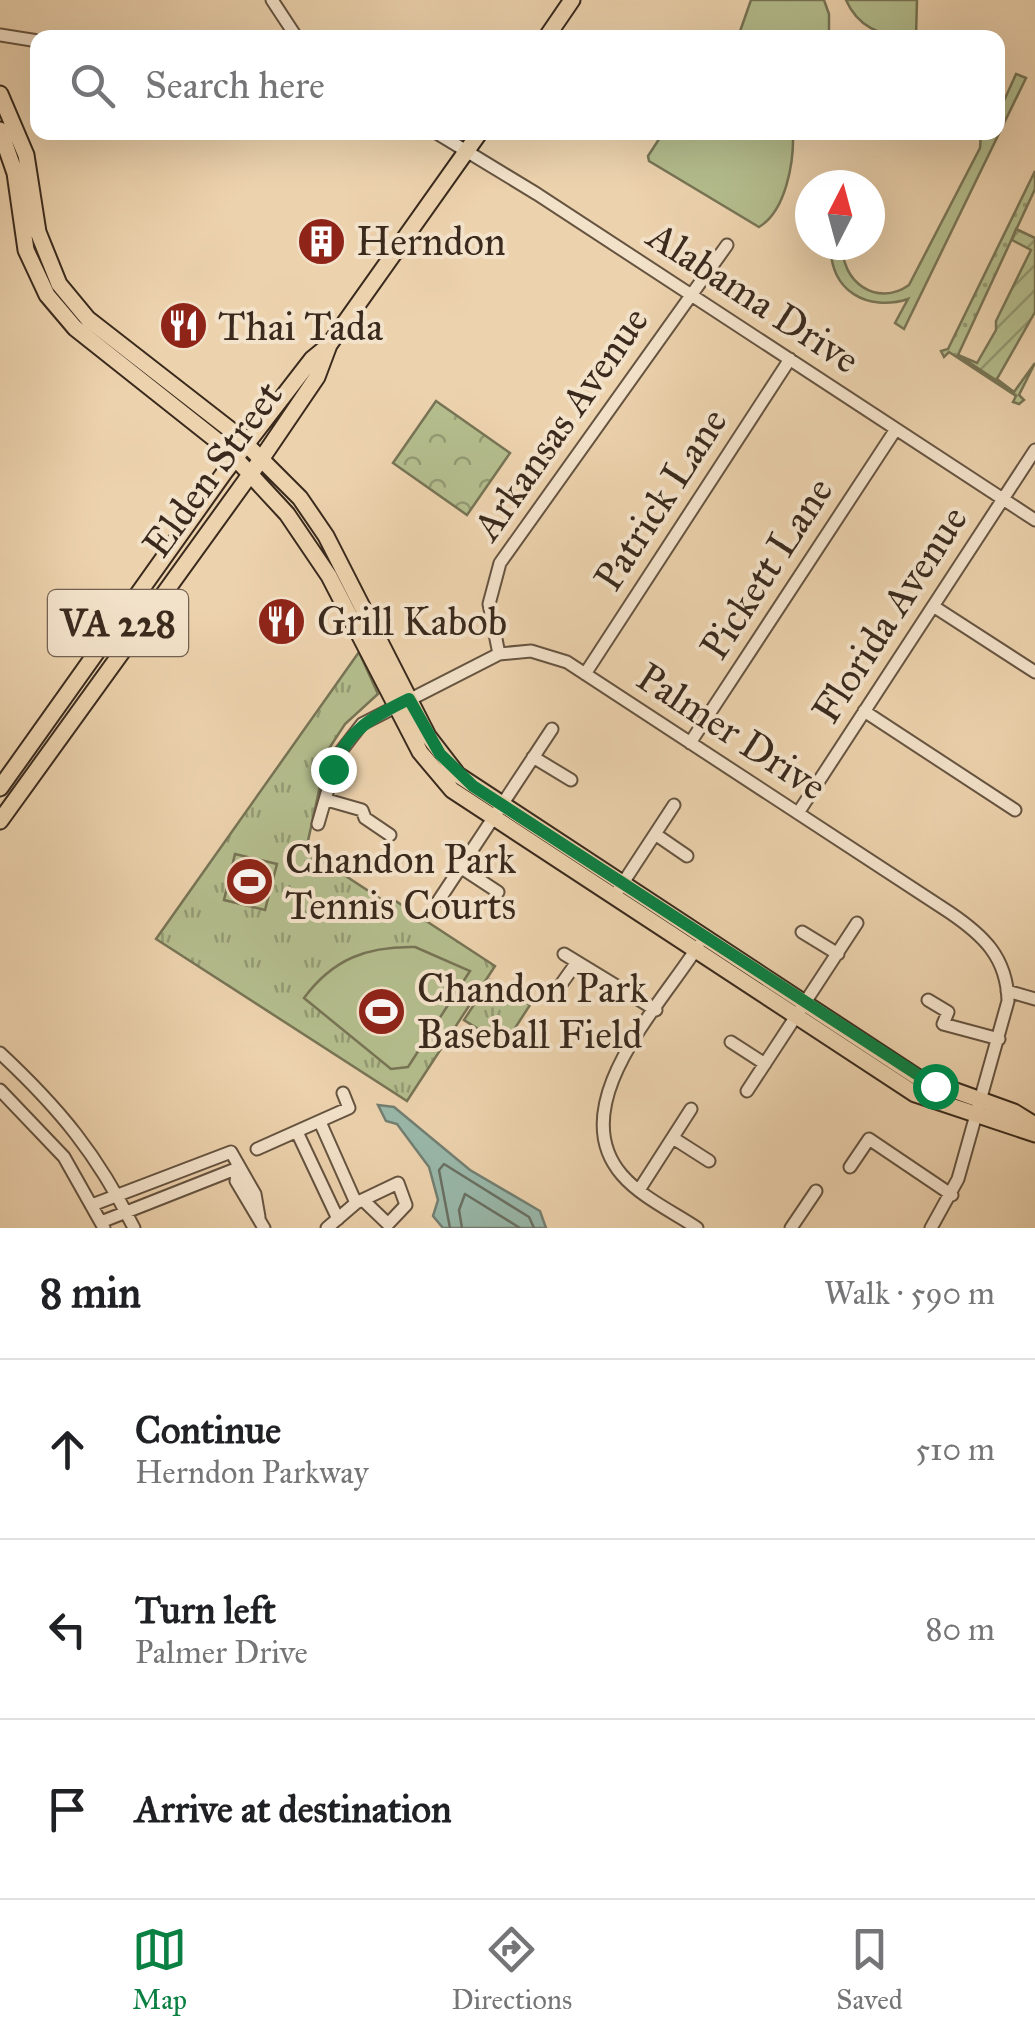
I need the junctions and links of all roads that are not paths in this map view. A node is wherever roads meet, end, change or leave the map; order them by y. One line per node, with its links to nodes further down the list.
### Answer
1 (272, 0): 3 (street)
2 (572, 0): 4 (main road)
3 (292, 30)
4 (551, 30)
5 (0, 35): 6 (street)
6 (30, 41)
7 (0, 94): 17 (main road)
8 (0, 130): 19 (main road)
9 (447, 140): 11 (street, Alabama Drive)
10 (475, 140): 11 (main road, Elden Street)
11 (467, 152): 13 (street, Alabama Drive); 14 (main road, Elden Street)
12 (727, 245): 13 (street, Arkansas Avenue)
13 (690, 294): 15 (street, Alabama Drive); 25 (street, Arkansas Avenue)
14 (329, 345): 17 (main road, Elden Street); 20 (main road, Elden Street)
15 (790, 359): 16 (street, Alabama Drive); 27 (street, Patrick Lane)
16 (896, 428): 22 (street, Alabama Drive); 31 (street, Pickett Lane)
17 (248, 445): 19 (main road, Elden Street); 20 (main road)
18 (1035, 450): 22 (street, Florida Avenue)
19 (236, 458): 21 (main road); 34 (main road, Elden Street / VA 228)
20 (262, 458): 21 (main road, Elden Street / VA 228); 28 (main road)
21 (251, 473): 28 (main road); 40 (main road, Elden Street / VA 228)
22 (1003, 498): 23 (street, Alabama Drive); 24 (street, Florida Avenue)
23 (1035, 520)
24 (933, 606): 26 (street); 29 (street, Florida Avenue)
25 (499, 654): 27 (street, Palmer Drive); 28 (street, Palmer Drive)
26 (1035, 672)
27 (584, 674): 31 (street, Palmer Drive)
28 (402, 702): 35 (street, Palmer Drive); 38 (main road)
29 (864, 711): 37 (street); 39 (street, Florida Avenue)
30 (552, 728): 32 (street)
31 (690, 742): 39 (street, Palmer Drive)
32 (533, 757): 33 (street); 38 (street)
33 (570, 780)
34 (0, 788)
35 (327, 800): 41 (street, Palmer Drive); 42 (street)
36 (674, 804): 43 (street)
37 (1014, 810)
38 (496, 812): 45 (street); 47 (main road)
39 (798, 813): 56 (street, Palmer Drive)
40 (0, 820)
41 (318, 824)
42 (390, 834)
43 (655, 834): 44 (street); 47 (street)
44 (687, 856)
45 (460, 867): 46 (street); 48 (street)
46 (498, 892)
47 (618, 892): 51 (main road)
48 (439, 900)
49 (857, 922): 53 (street)
50 (802, 932): 53 (street)
51 (699, 944): 59 (street); 60 (main road)
52 (564, 954): 54 (street)
53 (838, 954): 60 (street)
54 (577, 962): 55 (street); 59 (street)
55 (557, 990)
56 (1008, 991): 57 (street); 61 (street)
57 (1035, 999)
58 (928, 1000): 61 (street)
59 (656, 1010): 79 (street)
60 (802, 1010): 64 (street); 68 (main road)
61 (998, 1039): 68 (street)
62 (731, 1042): 64 (street)
63 (0, 1052): 82 (street)
64 (765, 1064): 66 (street)
65 (0, 1090): 83 (street)
66 (747, 1090)
67 (343, 1093): 70 (street)
68 (979, 1108): 71 (main road); 73 (main road); 81 (street)
69 (692, 1109): 74 (street)
70 (320, 1122): 72 (street); 85 (street)
71 (1035, 1124)
72 (296, 1132): 75 (street); 85 (street)
73 (1035, 1134)
74 (673, 1138): 76 (street); 79 (street)
75 (257, 1149)
76 (709, 1161)
77 (850, 1167): 81 (street)
78 (238, 1168): 82 (street); 84 (street); 86 (street)
79 (639, 1190): 91 (street)
80 (816, 1191): 88 (street)
81 (952, 1194): 92 (street)
82 (119, 1197): 83 (street); 84 (street)
83 (92, 1205): 87 (street)
84 (126, 1214): 87 (street); 89 (street)
85 (338, 1219): 90 (street)
86 (261, 1222)
87 (103, 1225)
88 (797, 1226)
89 (134, 1228)
90 (327, 1228)
91 (697, 1228)
92 (931, 1228)

